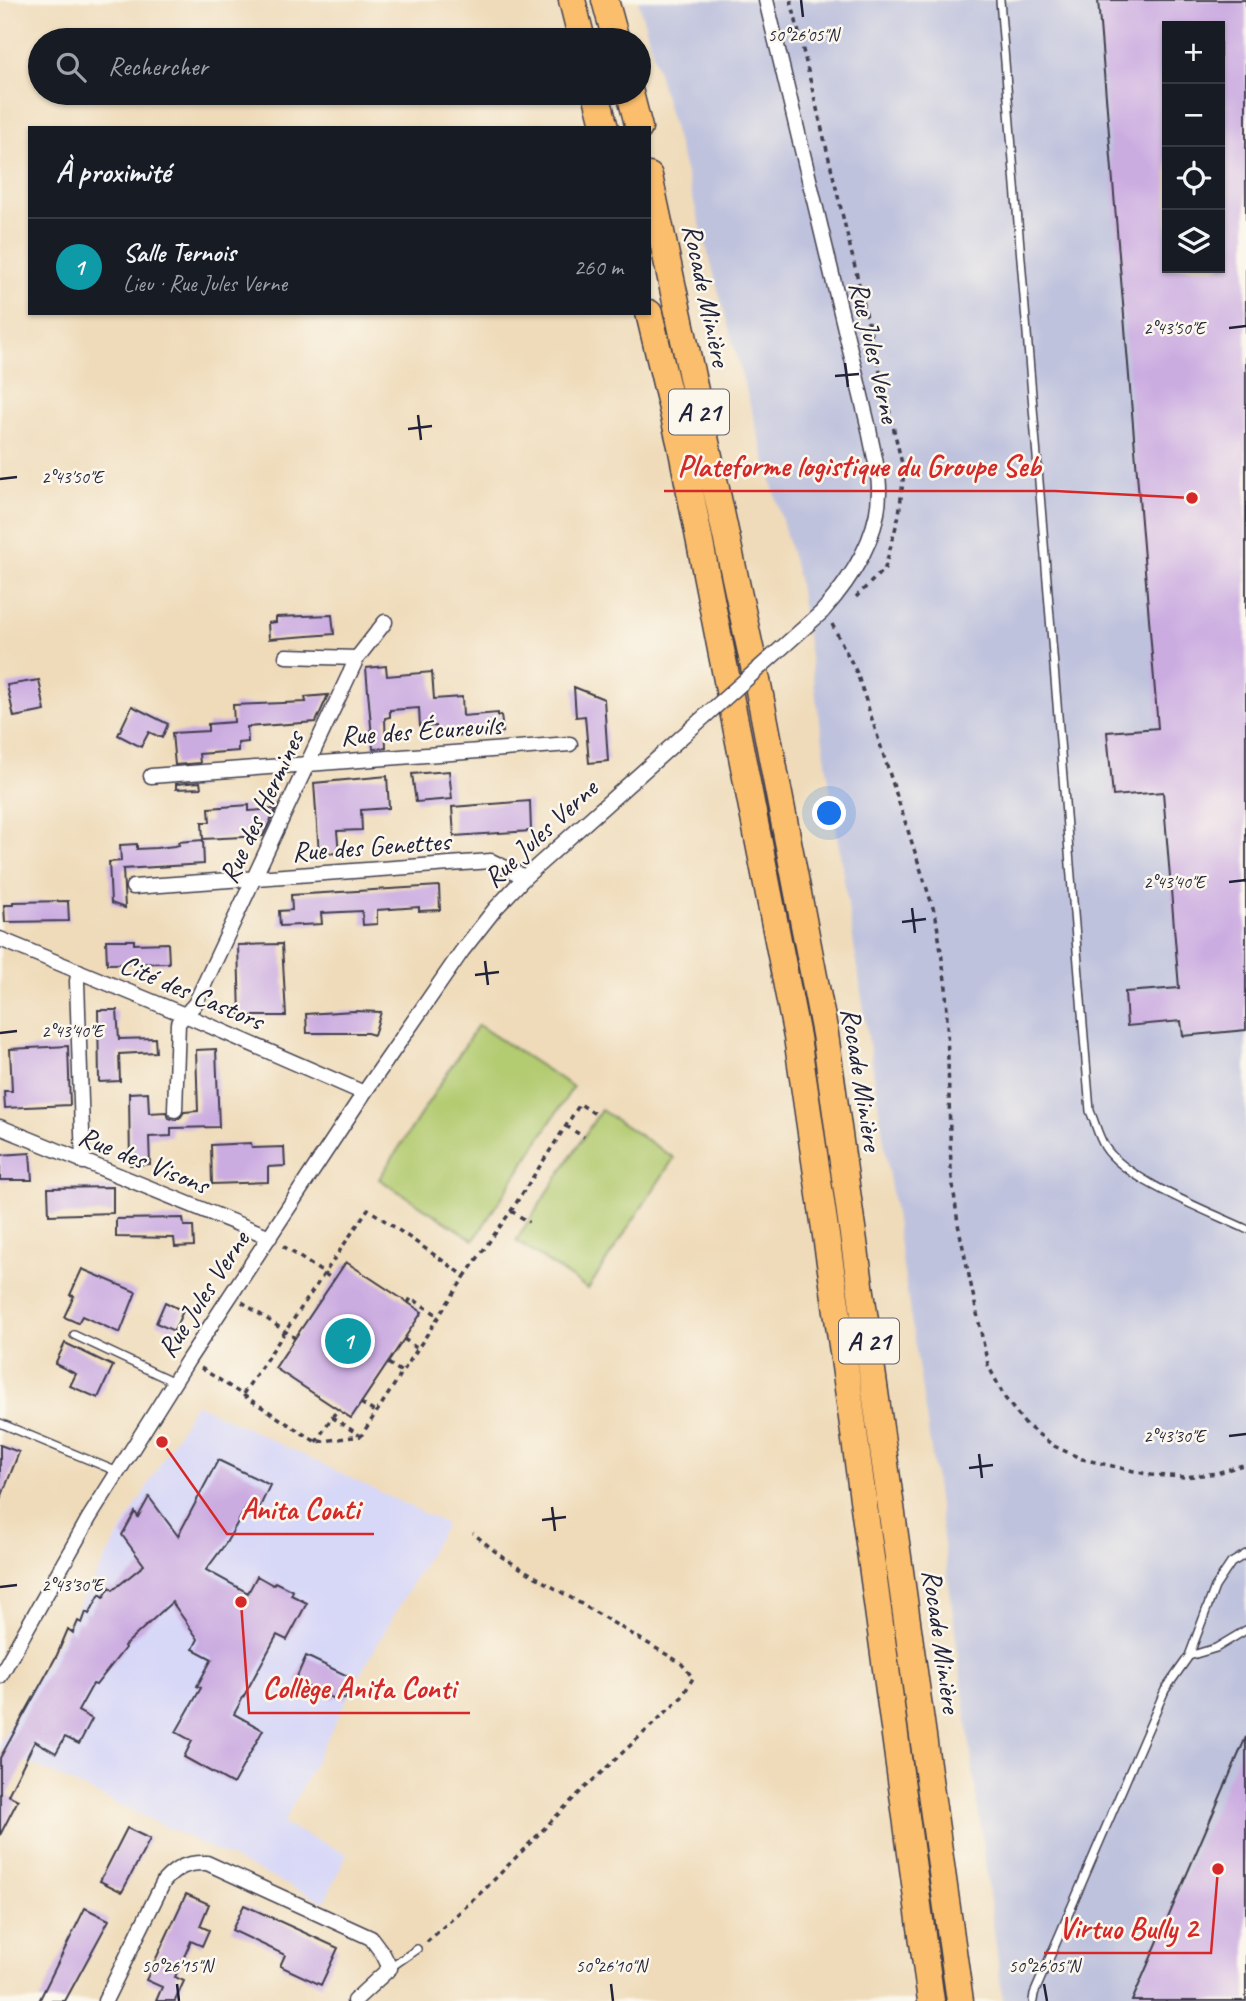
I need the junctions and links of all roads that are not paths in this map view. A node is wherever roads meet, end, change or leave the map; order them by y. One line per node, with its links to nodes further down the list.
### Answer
1 (572, 0): 5 (highway)
2 (606, 0): 6 (highway)
3 (766, 0): 19 (street, Rue Jules Verne, bridge)
4 (1000, 0): 29 (lane)
5 (579, 28)
6 (613, 28)
7 (599, 105): 9 (highway)
8 (633, 105): 10 (highway)
9 (604, 126)
10 (638, 126)
11 (651, 185): 44 (highway, Rocade Minière / A 21)
12 (649, 315): 43 (highway, Rocade Minière / A 21)
13 (385, 622): 15 (street, Rue des Hermines)
14 (286, 656): 15 (street)
15 (357, 658): 17 (street, Rue des Hermines)
16 (569, 744): 17 (street, Rue des Écureuils)
17 (309, 763): 18 (street, Rue des Écureuils); 20 (street, Rue des Hermines)
18 (151, 776)
19 (525, 877): 20 (street, Rue des Genettes); 25 (street, Rue Jules Verne)
20 (254, 879): 21 (street, Rue des Genettes); 24 (street, Rue des Hermines)
21 (134, 887)
22 (0, 939): 23 (street, Cité des Castors)
23 (79, 971): 24 (street, Cité des Castors); 28 (street)
24 (185, 1015): 25 (street, Cité des Castors); 26 (street, Rue des Hermines)
25 (363, 1093): 30 (street, Rue Jules Verne)
26 (175, 1110)
27 (0, 1127): 28 (street, Rue des Visons)
28 (83, 1162): 30 (street, Rue des Visons)
29 (1246, 1229)
30 (270, 1237): 32 (street, Rue Jules Verne)
31 (74, 1335): 32 (lane)
32 (174, 1382): 34 (street, Rue Jules Verne)
33 (0, 1423): 34 (lane)
34 (118, 1472): 38 (street, Rue Jules Verne)
35 (1246, 1554): 37 (lane)
36 (1246, 1631): 37 (lane)
37 (1189, 1656): 45 (lane)
38 (1, 1669)
39 (417, 1950): 40 (lane)
40 (390, 1968): 41 (street); 42 (street)
41 (105, 2001)
42 (354, 2001)
43 (931, 2001)
44 (960, 2001)
45 (1033, 2001)

